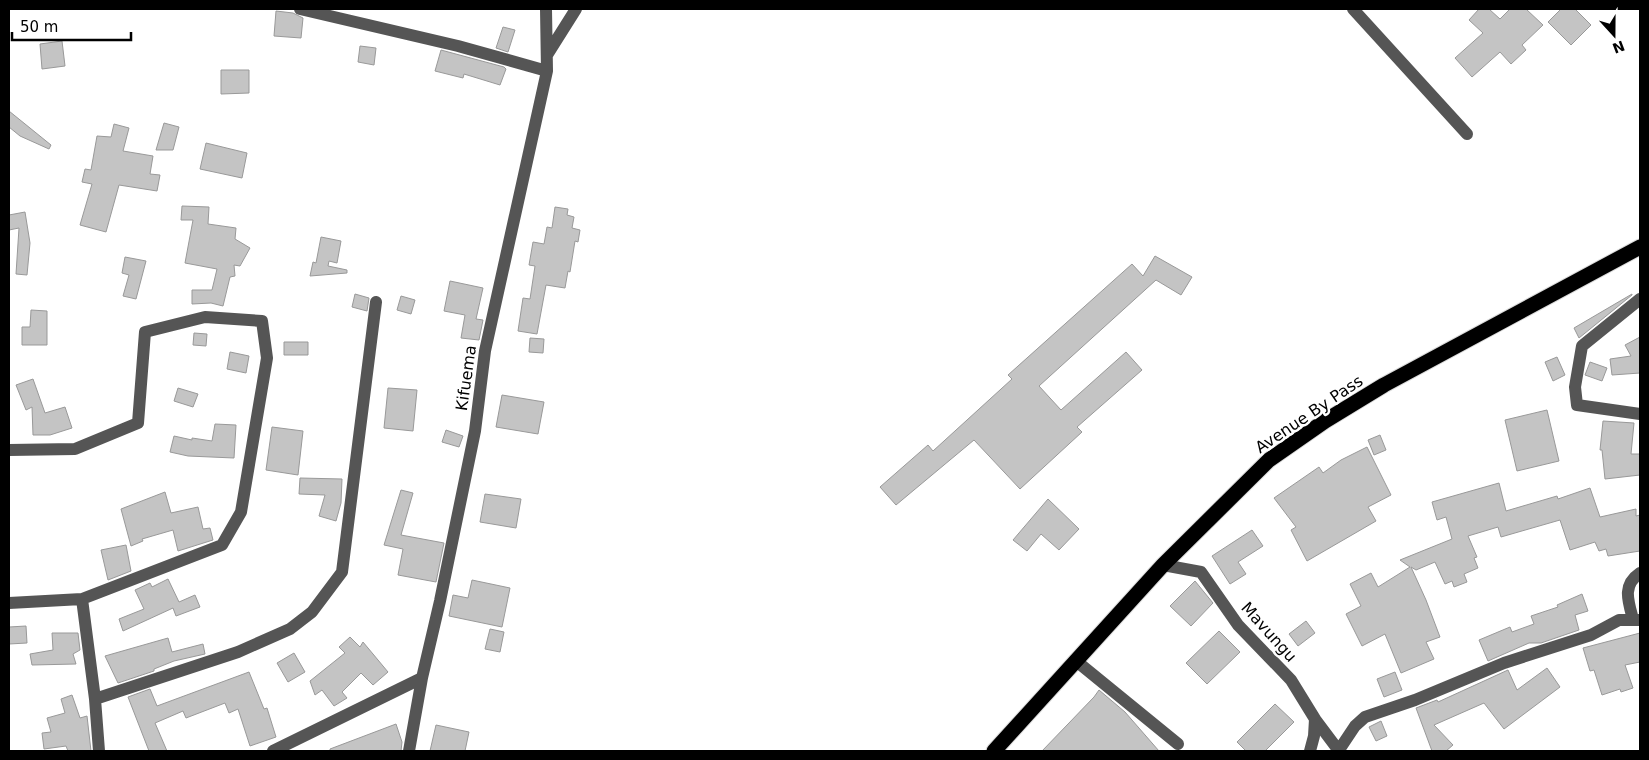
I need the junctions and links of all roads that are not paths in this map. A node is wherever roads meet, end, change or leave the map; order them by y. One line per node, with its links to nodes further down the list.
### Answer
1 (300, 9): 6 (street)
2 (546, 9): 5 (street, Kifuema)
3 (576, 9): 5 (street)
4 (1353, 9): 7 (street)
5 (547, 55): 6 (street, Kifuema)
6 (547, 71): 19 (street, Kifuema)
7 (1467, 134)
8 (1640, 247): 13 (highway, Avenue By Pass)
9 (1640, 299): 11 (street)
10 (376, 302): 20 (street)
11 (1640, 414)
12 (9, 450): 15 (street)
13 (1162, 565): 18 (highway, Avenue By Pass); 21 (street, Mavungu)
14 (1640, 573): 17 (street)
15 (82, 599): 16 (street); 20 (street)
16 (9, 603)
17 (1637, 619): 28 (street)
18 (1075, 660): 22 (street); 26 (highway, Avenue By Pass)
19 (422, 678): 24 (street); 25 (street, Kifuema)
20 (95, 699): 23 (street)
21 (1315, 719): 27 (street); 28 (street, Mavungu)
22 (1178, 744)
23 (99, 751)
24 (273, 751)
25 (409, 751)
26 (995, 751)
27 (1310, 751)
28 (1339, 751)

